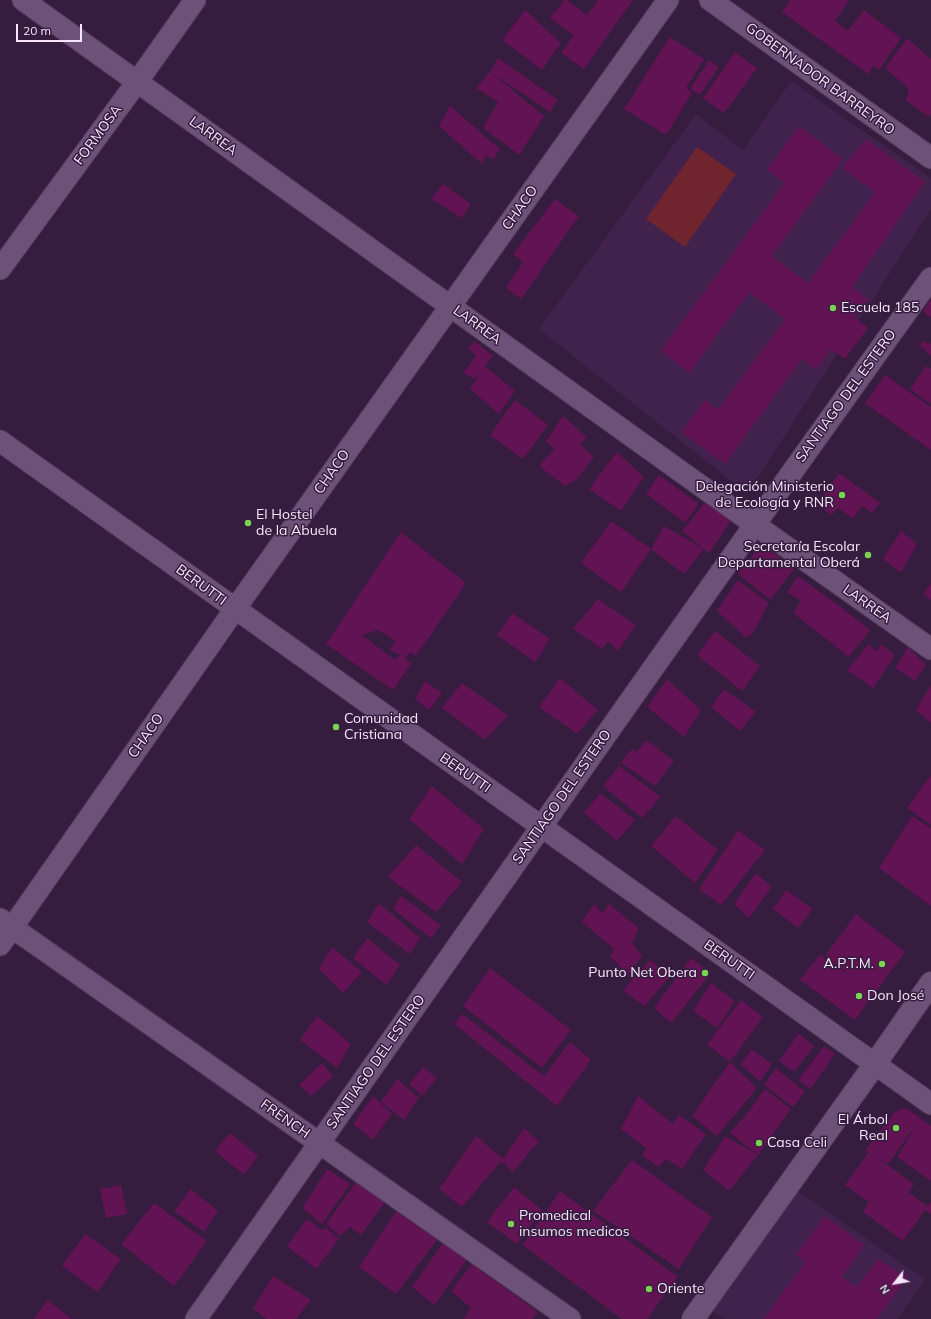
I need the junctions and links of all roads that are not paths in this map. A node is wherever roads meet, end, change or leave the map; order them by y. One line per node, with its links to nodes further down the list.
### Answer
1 (23, 0): 5 (street, LARREA)
2 (196, 0): 5 (street, FORMOSA)
3 (668, 0): 9 (street, CHACO)
4 (710, 0): 6 (street, GOBERNADOR BARREYRO)
5 (137, 82): 7 (street, FORMOSA); 9 (street, LARREA)
6 (931, 158)
7 (0, 269)
8 (931, 278): 11 (street, SANTIAGO DEL ESTERO)
9 (450, 306): 11 (street, LARREA); 12 (street, CHACO)
10 (0, 440): 12 (street, BERUTTI)
11 (754, 524): 13 (street, LARREA); 14 (street, SANTIAGO DEL ESTERO)
12 (235, 608): 14 (street, BERUTTI); 15 (street, CHACO)
13 (931, 649)
14 (541, 826): 18 (street, BERUTTI); 20 (street, SANTIAGO DEL ESTERO)
15 (6, 924): 16 (street, CHACO); 20 (street, FRENCH)
16 (0, 945)
17 (931, 983): 18 (main road)
18 (875, 1064): 19 (street, BERUTTI); 23 (main road)
19 (931, 1104)
20 (319, 1143): 21 (street, SANTIAGO DEL ESTERO); 22 (street, FRENCH)
21 (196, 1319)
22 (570, 1319)
23 (693, 1319)

